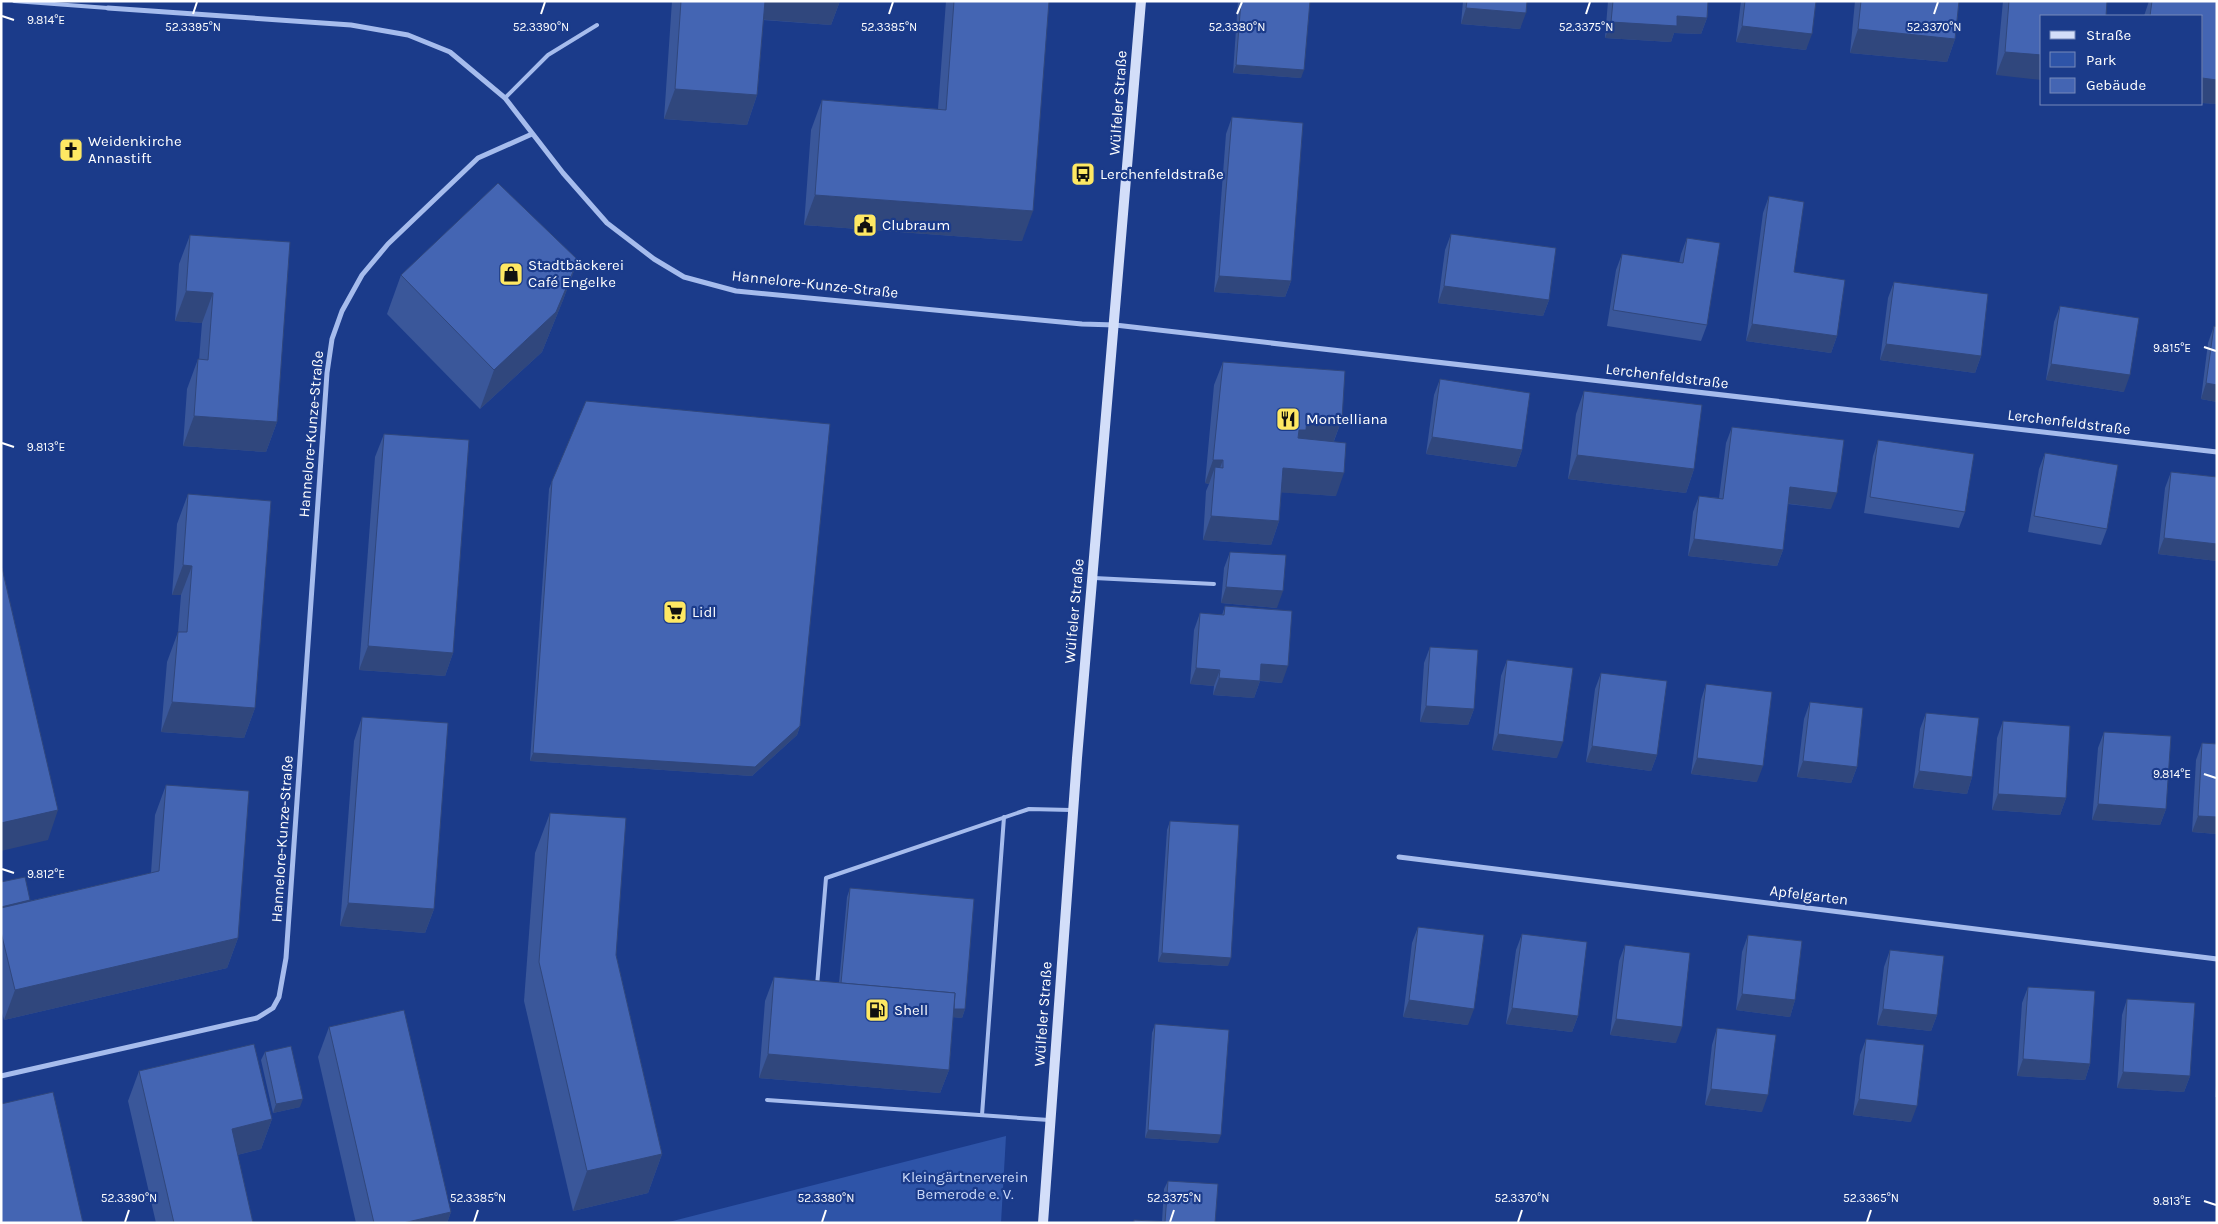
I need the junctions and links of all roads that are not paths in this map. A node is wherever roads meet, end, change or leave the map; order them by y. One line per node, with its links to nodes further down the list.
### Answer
1 (14, 1): 3 (lane)
2 (1141, 1): 7 (main road, Wülfeler Straße)
3 (108, 8): 5 (street)
4 (597, 25): 5 (lane)
5 (505, 98): 6 (street)
6 (532, 134): 7 (street, Hannelore-Kunze-Straße); 16 (street, Hannelore-Kunze-Straße)
7 (1115, 325): 8 (street, Lerchenfeldstraße); 9 (main road, Wülfeler Straße)
8 (2217, 452)
9 (1092, 578): 10 (lane); 11 (main road, Wülfeler Straße)
10 (1214, 584)
11 (1074, 810): 12 (lane); 19 (main road, Wülfeler Straße)
12 (1004, 817): 15 (lane); 18 (lane)
13 (1399, 857): 14 (street, Apfelgarten)
14 (2217, 958)
15 (817, 986)
16 (1, 1076)
17 (767, 1100): 18 (lane)
18 (982, 1115): 19 (lane)
19 (1050, 1120): 20 (main road, Wülfeler Straße)
20 (1043, 1223)

